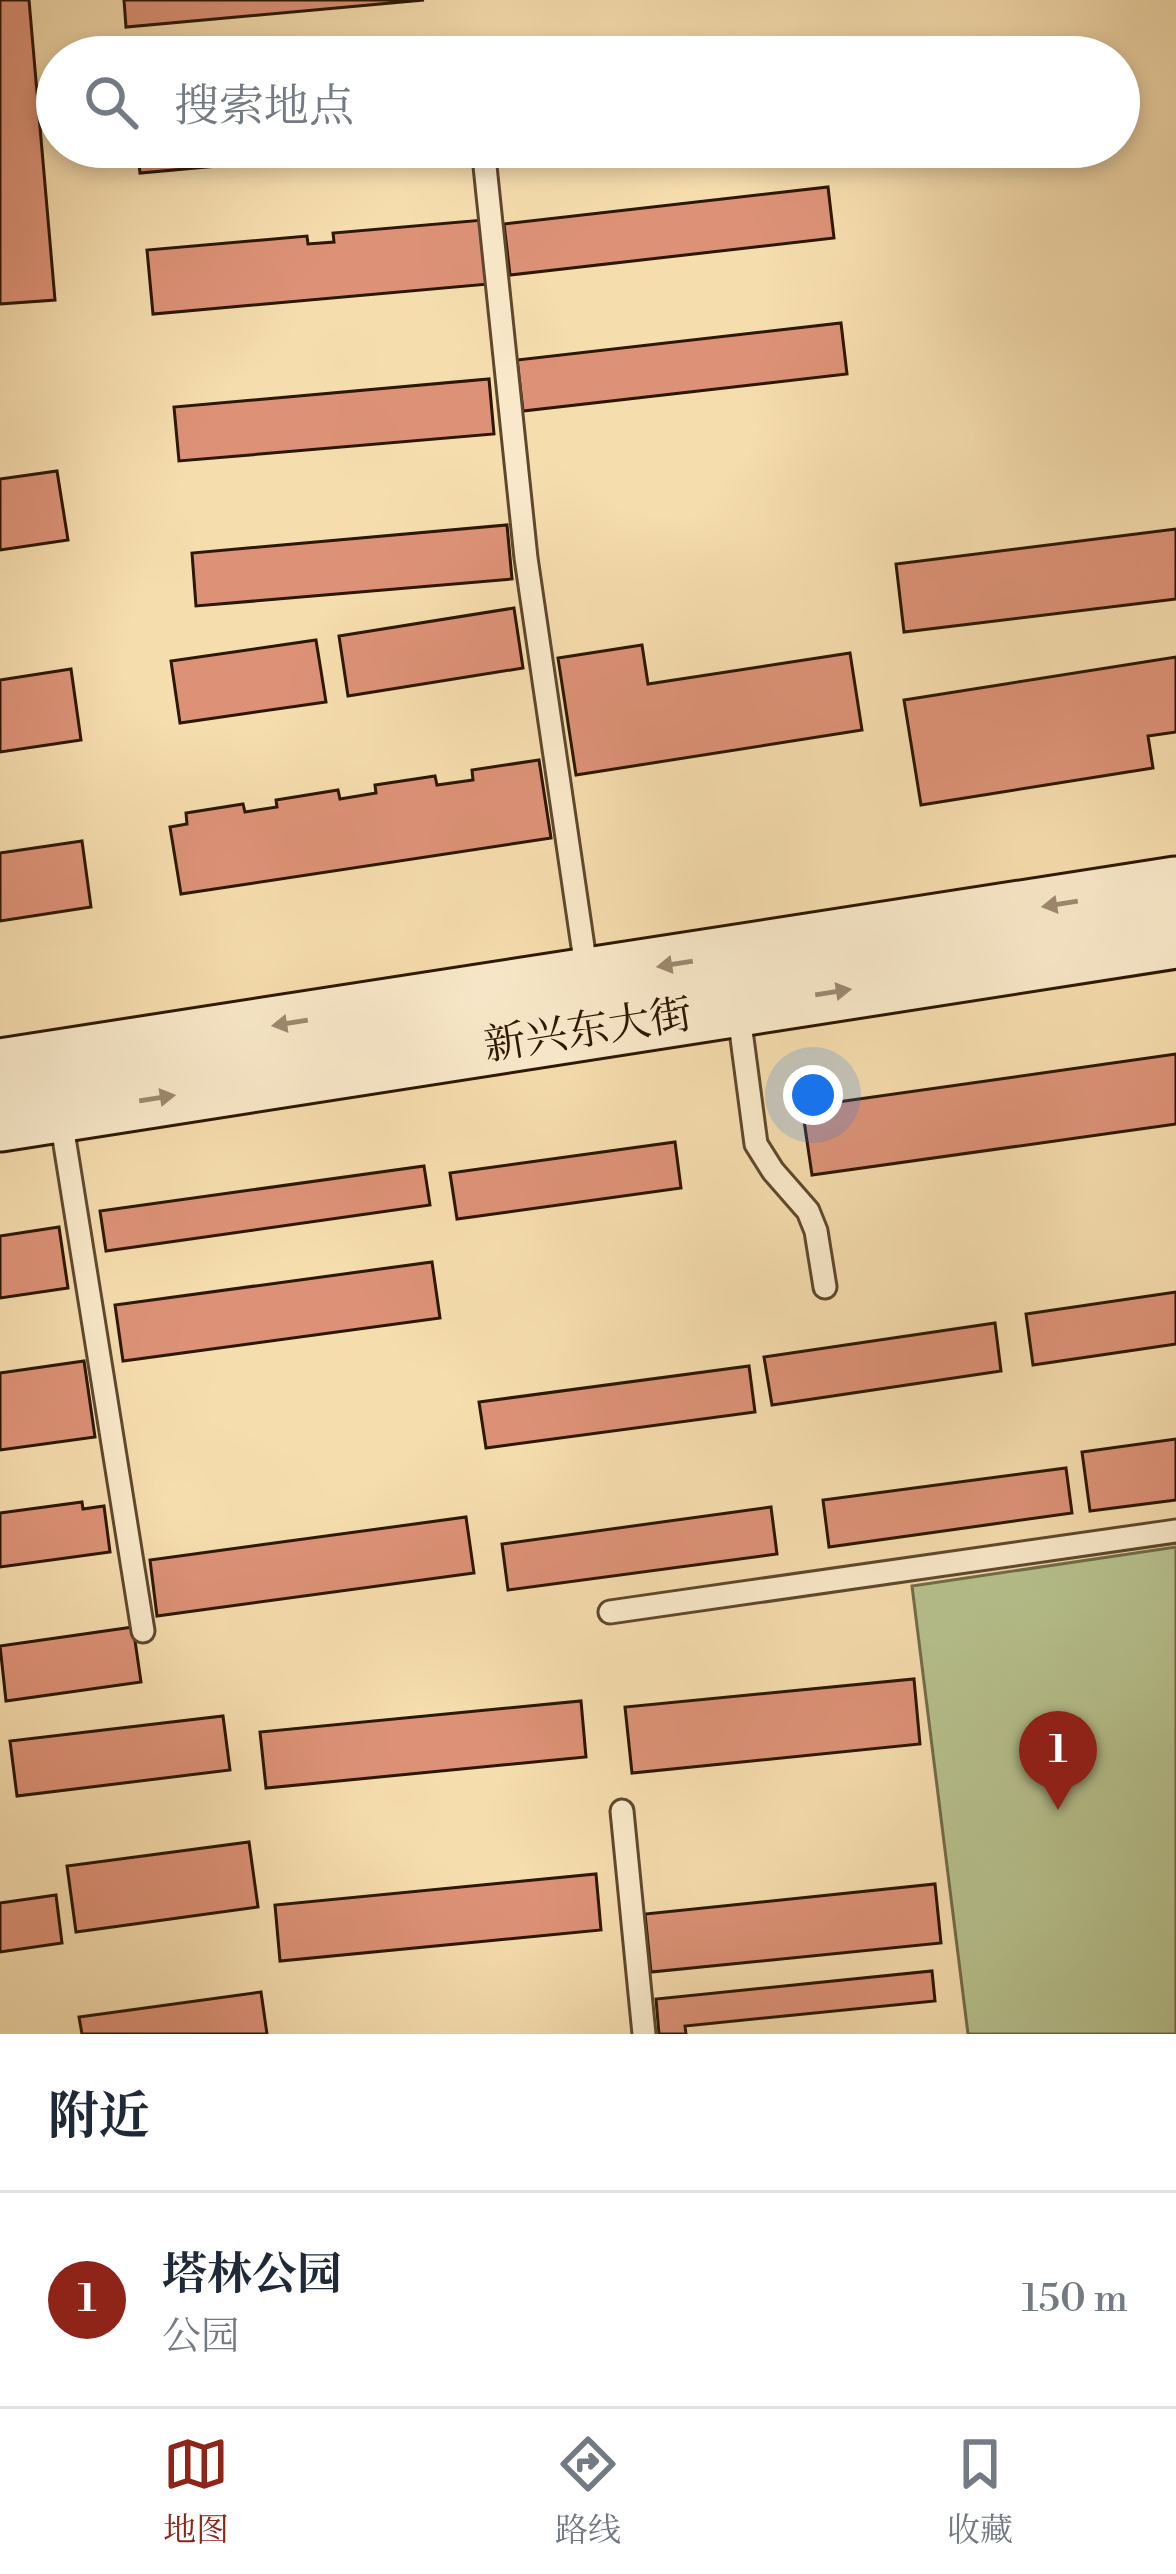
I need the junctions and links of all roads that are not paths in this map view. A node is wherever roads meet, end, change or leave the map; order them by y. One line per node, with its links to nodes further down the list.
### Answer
1 (485, 168): 4 (lane)
2 (1176, 886): 4 (main road, 新兴东大街, one-way to 4)
3 (1176, 939): 5 (main road, 新兴东大街, one-way to 3)
4 (588, 977): 6 (main road, 新兴东大街, one-way to 6)
5 (738, 1007): 7 (main road, 新兴东大街, one-way to 5); 9 (lane)
6 (0, 1068)
7 (60, 1113): 8 (main road, 新兴东大街); 12 (lane)
8 (0, 1122)
9 (825, 1287)
10 (1176, 1531): 11 (lane)
11 (610, 1612)
12 (143, 1631)
13 (622, 1811): 14 (lane)
14 (644, 2034)

